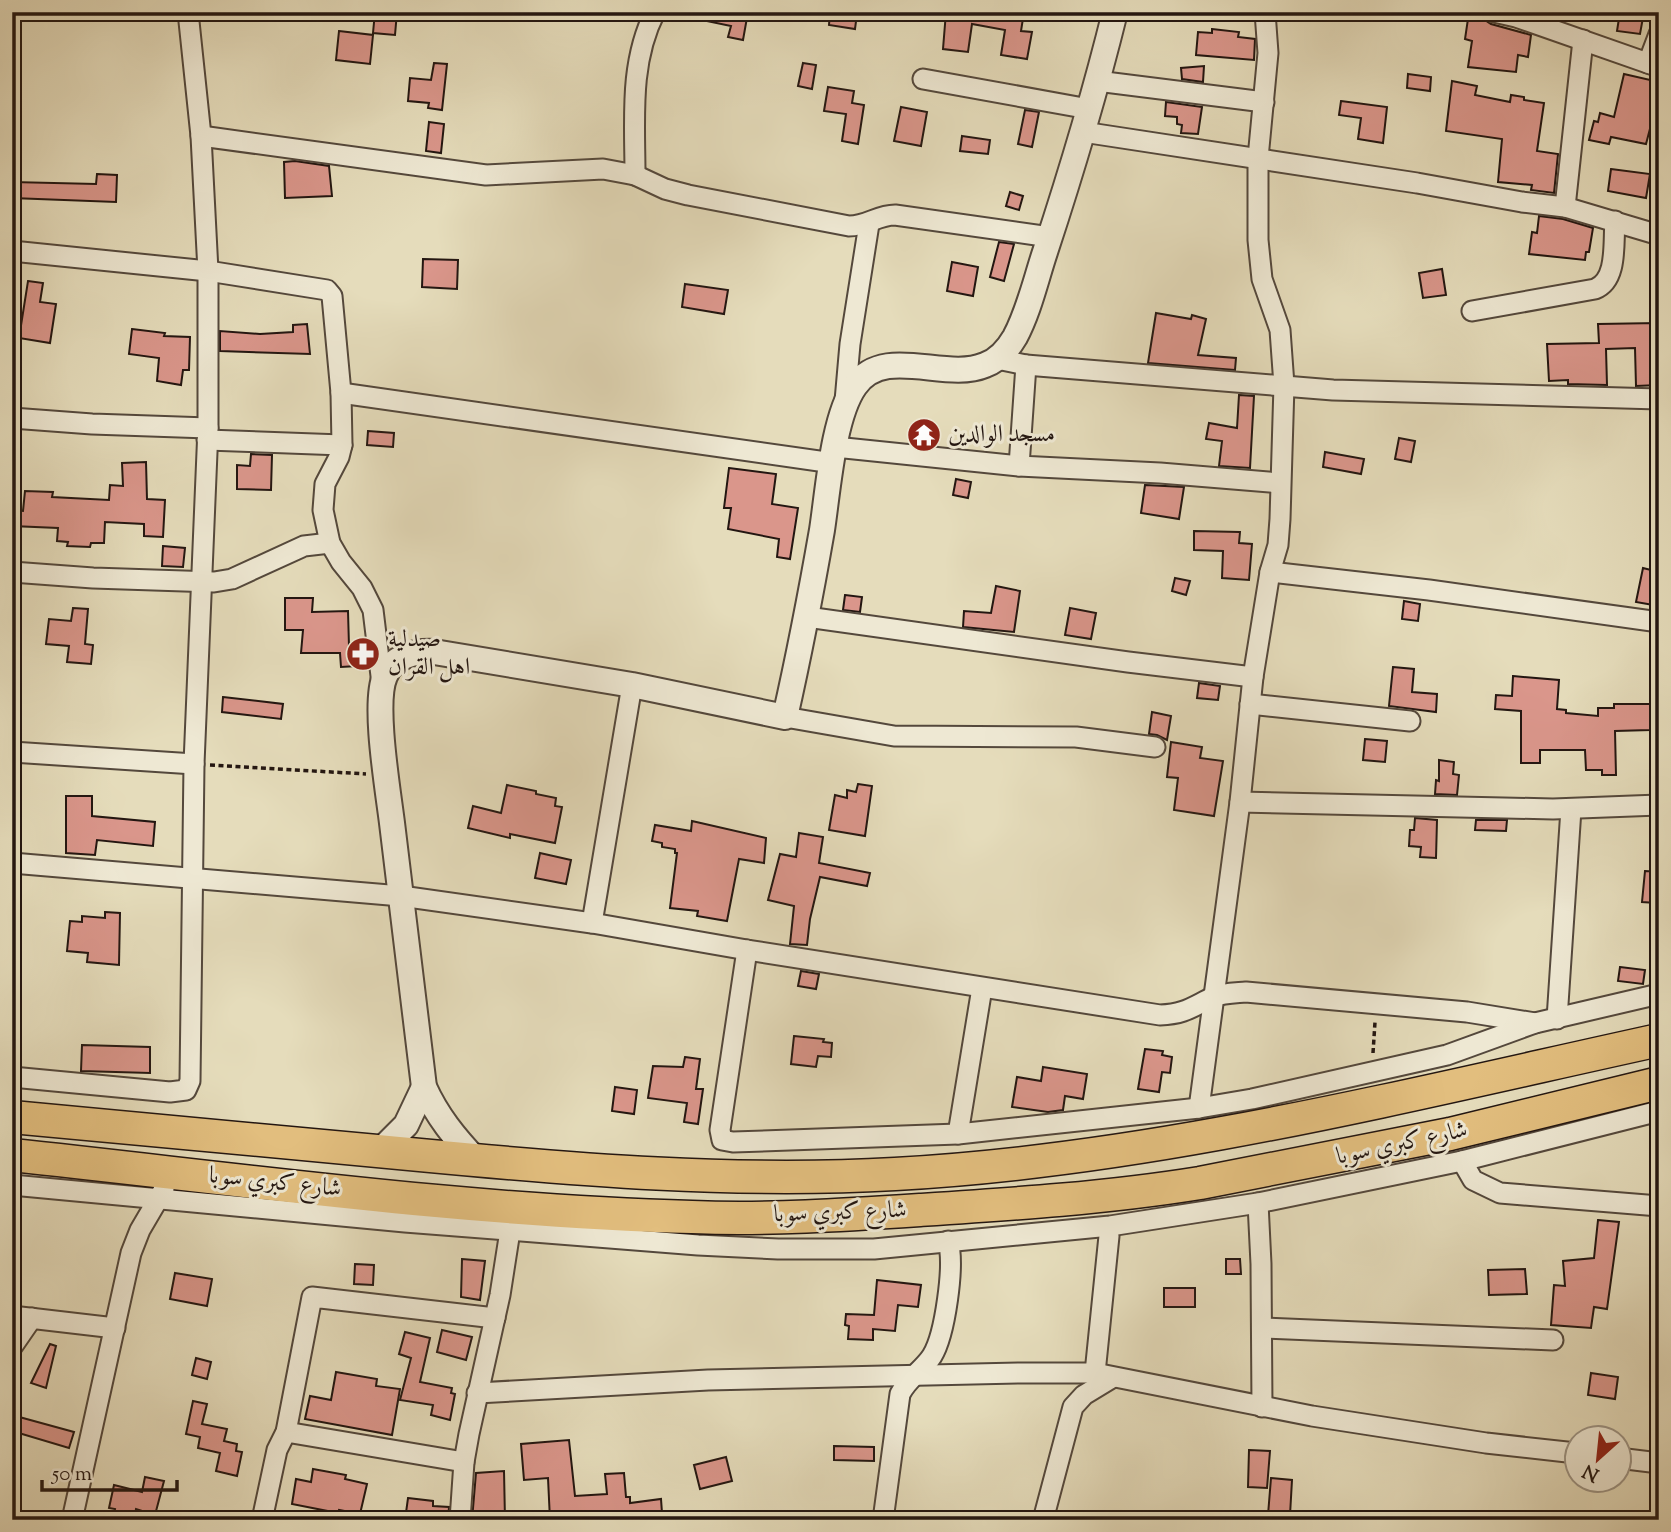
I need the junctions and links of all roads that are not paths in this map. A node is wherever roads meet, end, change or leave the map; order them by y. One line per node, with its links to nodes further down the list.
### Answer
1 (188, 12): 14 (street)
2 (655, 12): 16 (street)
3 (1265, 12): 12 (street)
4 (1494, 12): 6 (street)
5 (1109, 14): 11 (street)
6 (1538, 18): 8 (street)
7 (1659, 34): 9 (street)
8 (1583, 40): 9 (street); 17 (street)
9 (1653, 65)
10 (923, 79): 13 (street)
11 (1097, 81): 12 (street); 13 (street)
12 (1264, 102): 15 (street)
13 (1086, 120): 15 (street); 21 (street)
14 (201, 136): 16 (street); 23 (street)
15 (1258, 158): 17 (street); 27 (street)
16 (635, 175): 19 (street)
17 (1564, 207): 18 (street)
18 (1615, 222): 20 (street); 24 (street)
19 (869, 224): 21 (street); 30 (street)
20 (1659, 235)
21 (1050, 237): 25 (street)
22 (12, 251): 23 (street)
23 (208, 271): 28 (street); 32 (street)
24 (1472, 311)
25 (997, 359): 26 (street); 30 (street)
26 (1026, 365): 27 (street); 35 (street)
27 (1284, 385): 29 (street); 36 (street)
28 (341, 393): 33 (street); 34 (street)
29 (1659, 399)
30 (845, 402): 34 (street)
31 (12, 418): 32 (street)
32 (208, 434): 33 (street); 40 (street)
33 (342, 445): 37 (street)
34 (834, 455): 35 (street); 41 (street)
35 (1019, 466): 36 (street)
36 (1280, 484): 39 (street)
37 (330, 543): 40 (street); 44 (street)
38 (12, 572): 40 (street)
39 (1270, 572): 42 (street); 43 (street)
40 (204, 582): 51 (street)
41 (807, 617): 43 (street); 47 (street)
42 (1659, 622)
43 (1253, 677): 46 (street)
44 (382, 684): 45 (street); 57 (street)
45 (632, 685): 47 (street); 58 (street)
46 (1250, 704): 48 (street); 52 (street)
47 (785, 717): 49 (street)
48 (1410, 721)
49 (1155, 747)
50 (12, 752): 51 (street)
51 (194, 764): 56 (street)
52 (1240, 802): 54 (street); 62 (street)
53 (1659, 805): 54 (street)
54 (1571, 809): 63 (street)
55 (12, 863): 56 (street)
56 (193, 877): 57 (street); 66 (street)
57 (401, 896): 58 (street); 68 (street)
58 (592, 923): 59 (street)
59 (747, 950): 60 (street); 72 (street)
60 (982, 988): 62 (street); 72 (street)
61 (1659, 994): 63 (street)
62 (1213, 998): 64 (street); 69 (street)
63 (1557, 1018): 64 (street)
64 (1535, 1023): 69 (street)
65 (1659, 1040): 77 (highway, شارع كبري سوبا)
66 (12, 1077)
67 (1659, 1083): 81 (highway, شارع كبري سوبا)
68 (425, 1087): 73 (street); 75 (street)
69 (1199, 1108): 72 (street)
70 (1659, 1111): 76 (street)
71 (12, 1117): 73 (highway, شارع كبري سوبا)
72 (958, 1134)
73 (380, 1152): 75 (highway, شارع كبري سوبا)
74 (12, 1155): 79 (highway, شارع كبري سوبا)
75 (476, 1160): 77 (highway, شارع كبري سوبا)
76 (1462, 1161): 80 (street); 82 (street)
77 (968, 1167): 81 (highway)
78 (12, 1185): 79 (street)
79 (167, 1185): 81 (highway, شارع كبري سوبا); 83 (street); 89 (street)
80 (1659, 1206)
81 (971, 1207)
82 (1258, 1208): 84 (street); 85 (street); 90 (street)
83 (510, 1231): 85 (street); 88 (street)
84 (1109, 1237): 85 (street); 93 (street)
85 (949, 1246): 94 (street)
86 (12, 1316): 87 (street)
87 (32, 1318): 89 (street); 92 (street)
88 (495, 1318): 95 (street); 97 (street)
89 (115, 1328): 102 (street)
90 (1262, 1328): 91 (street); 96 (street)
91 (1553, 1340)
92 (12, 1347)
93 (1103, 1375): 94 (street); 96 (street); 106 (street)
94 (911, 1377): 95 (street); 105 (street)
95 (477, 1393): 100 (street)
96 (1262, 1407): 98 (street)
97 (285, 1432): 100 (street); 103 (street)
98 (1562, 1451)
99 (1632, 1460): 101 (street)
100 (464, 1462): 104 (street)
101 (1659, 1463)
102 (72, 1520)
103 (262, 1520)
104 (460, 1520)
105 (883, 1520)
106 (1043, 1520)

